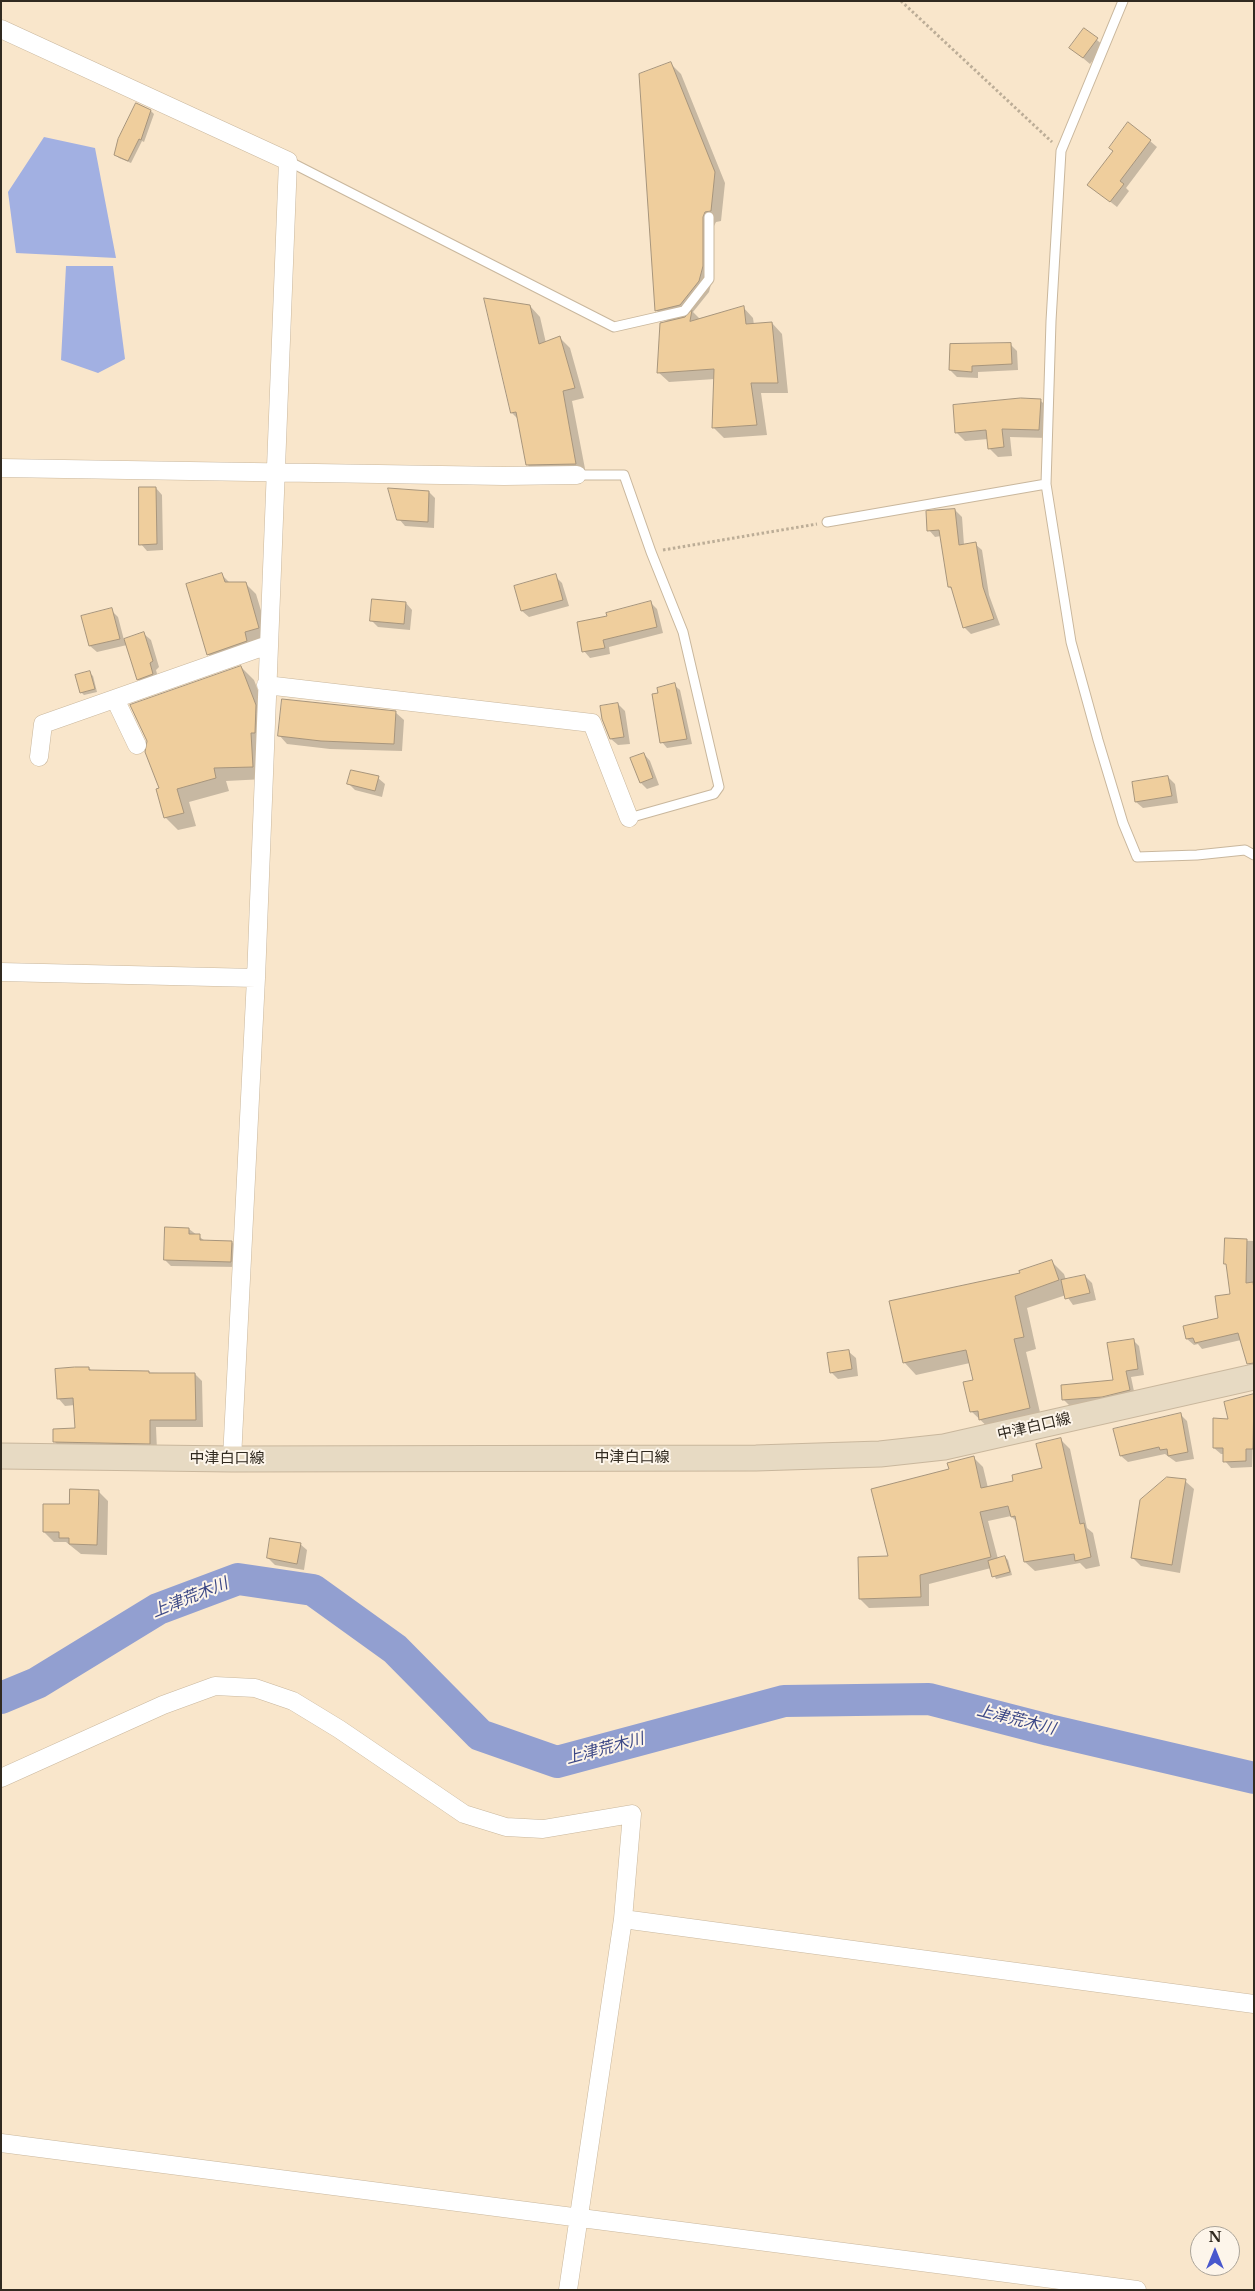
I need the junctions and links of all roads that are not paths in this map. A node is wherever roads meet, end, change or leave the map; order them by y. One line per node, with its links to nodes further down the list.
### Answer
1 (1123, 1): 8 (lane)
2 (1, 30): 3 (street)
3 (288, 162): 4 (lane); 6 (street)
4 (709, 217)
5 (1, 468): 6 (street)
6 (275, 471): 7 (street); 10 (street)
7 (578, 475): 15 (lane)
8 (1046, 484): 9 (lane); 16 (lane)
9 (827, 522)
10 (268, 645): 11 (street); 12 (street)
11 (266, 685): 15 (street); 18 (street)
12 (115, 699): 13 (street); 14 (street)
13 (137, 745)
14 (39, 758)
15 (629, 818)
16 (1254, 855)
17 (1, 972): 18 (street)
18 (256, 978): 21 (street)
19 (1254, 1377): 21 (main road, 中津白口線)
20 (1, 1456): 21 (main road, 中津白口線)
21 (232, 1459)
22 (1, 1778): 23 (street)
23 (623, 1919): 24 (street); 26 (street)
24 (1254, 2004)
25 (1, 2143): 26 (street)
26 (578, 2217): 27 (street); 28 (street)
27 (568, 2290)
28 (1137, 2290)

